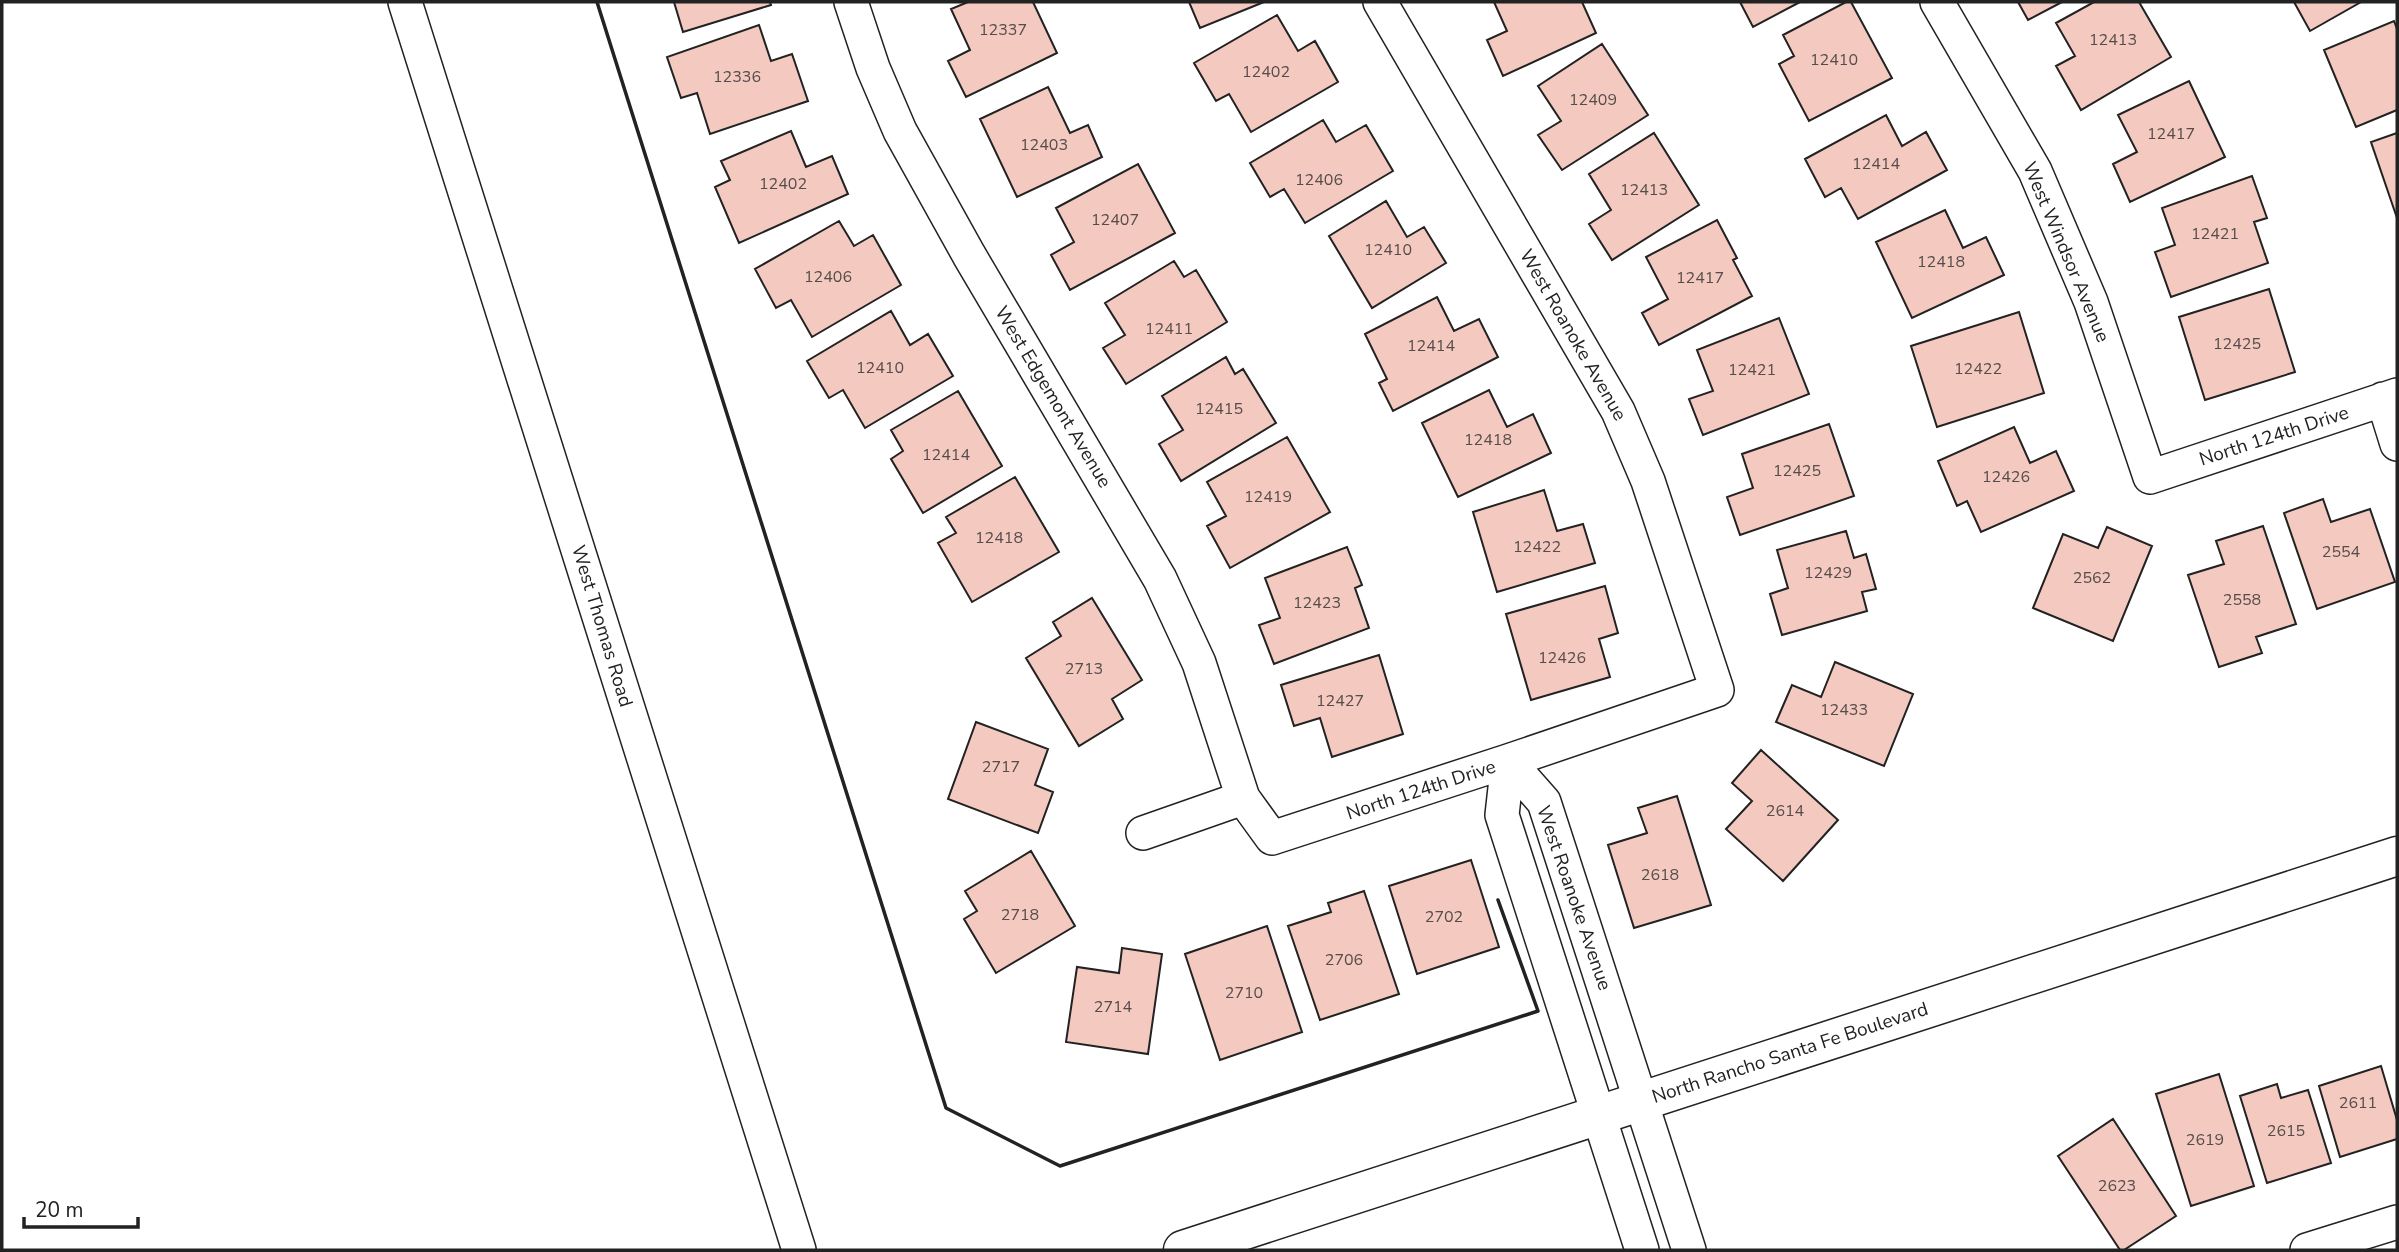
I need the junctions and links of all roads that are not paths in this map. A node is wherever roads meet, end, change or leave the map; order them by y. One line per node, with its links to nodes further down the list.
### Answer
1 (405, 2): 16 (street, West Thomas Road)
2 (851, 2): 10 (street, West Edgemont Avenue)
3 (1380, 2): 8 (street, West Roanoke Avenue)
4 (1937, 2): 7 (street, West Windsor Avenue)
5 (2390, 397): 6 (street); 7 (street, North 124th Drive)
6 (2397, 444)
7 (2150, 477)
8 (1717, 690): 9 (street, North 124th Drive)
9 (1508, 761): 10 (street, North 124th Drive); 13 (street, West Roanoke Avenue); 14 (street)
10 (1243, 798): 11 (street)
11 (1143, 833)
12 (2397, 856): 13 (street, North Rancho Santa Fe Boulevard)
13 (1641, 1101): 14 (street, North Rancho Santa Fe Boulevard); 19 (street, West Roanoke Avenue)
14 (1599, 1115): 17 (street, North Rancho Santa Fe Boulevard); 18 (street)
15 (2397, 1223): 20 (street)
16 (799, 1250)
17 (1183, 1250)
18 (1642, 1250)
19 (1689, 1250)
20 (2306, 1250)

